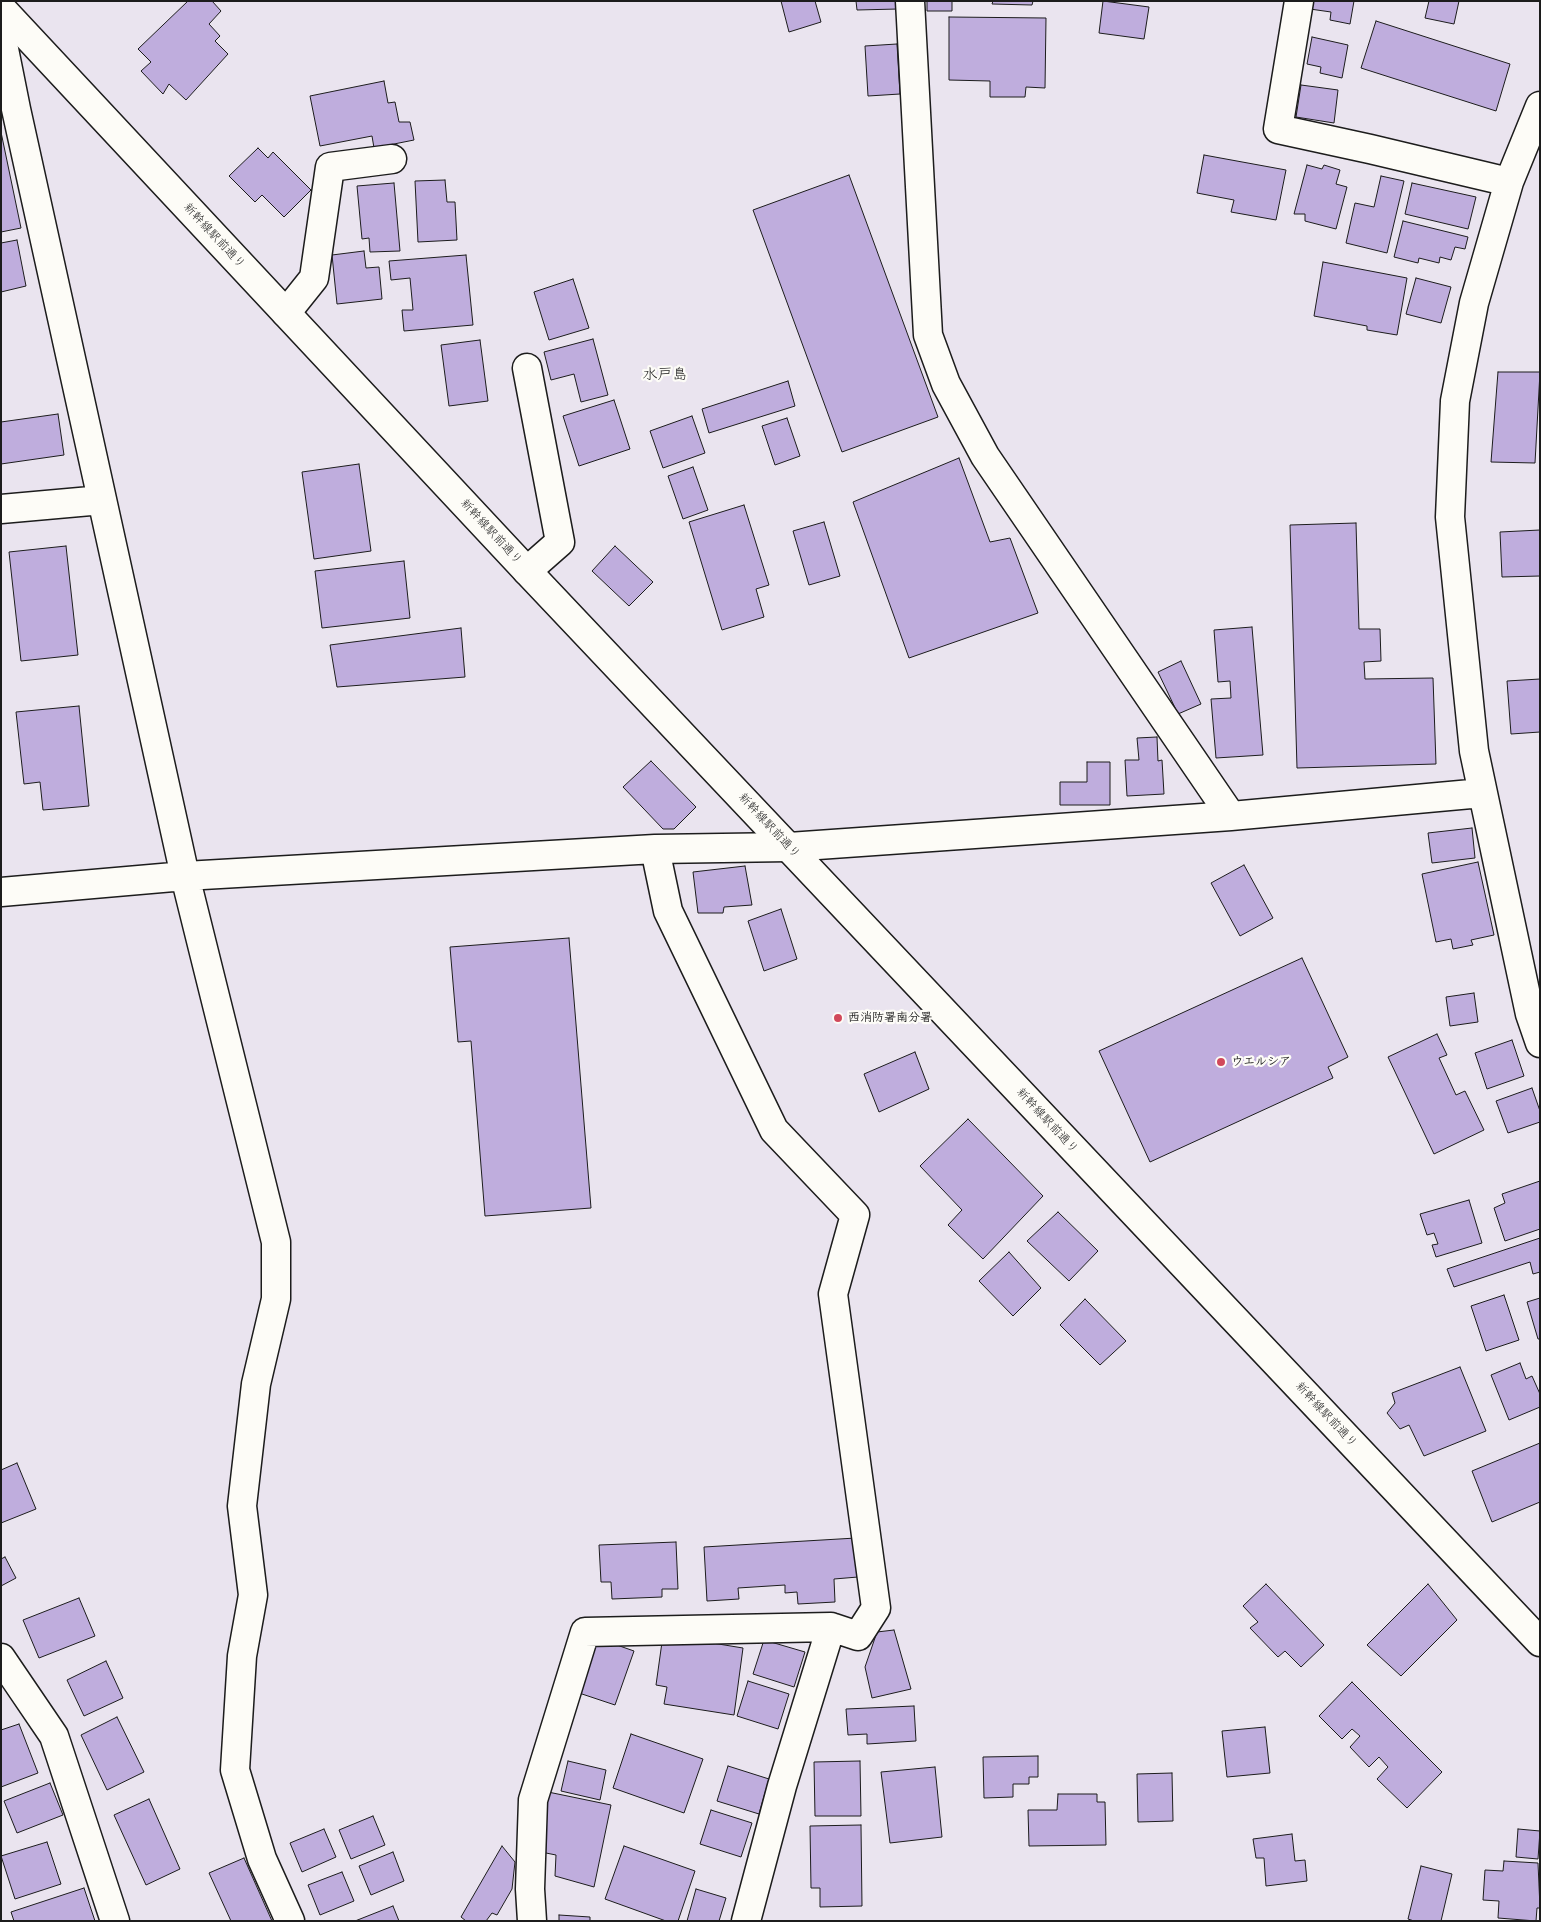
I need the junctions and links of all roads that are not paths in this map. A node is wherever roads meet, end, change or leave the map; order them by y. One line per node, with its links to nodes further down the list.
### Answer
1 (910, 1): 15 (street)
2 (1299, 1): 8 (street)
3 (1, 8): 9 (street, 新幹線駅前通り)
4 (1, 34): 6 (street)
5 (1540, 106): 8 (street)
6 (9, 110): 11 (street)
7 (392, 159): 9 (street)
8 (1509, 182): 14 (street)
9 (286, 313): 13 (street, 新幹線駅前通り)
10 (527, 368): 13 (street)
11 (102, 500): 12 (street); 18 (street)
12 (1, 508)
13 (527, 571): 16 (street, 新幹線駅前通り)
14 (1482, 793): 15 (street); 20 (street)
15 (1231, 816): 16 (street)
16 (789, 847): 17 (street); 22 (street, 新幹線駅前通り)
17 (655, 849): 18 (street); 21 (street)
18 (185, 876): 19 (street); 25 (street)
19 (1, 892)
20 (1540, 1043)
21 (830, 1628): 26 (street); 27 (street)
22 (1540, 1642)
23 (1, 1658): 24 (street)
24 (114, 1921)
25 (290, 1921)
26 (532, 1921)
27 (746, 1921)

